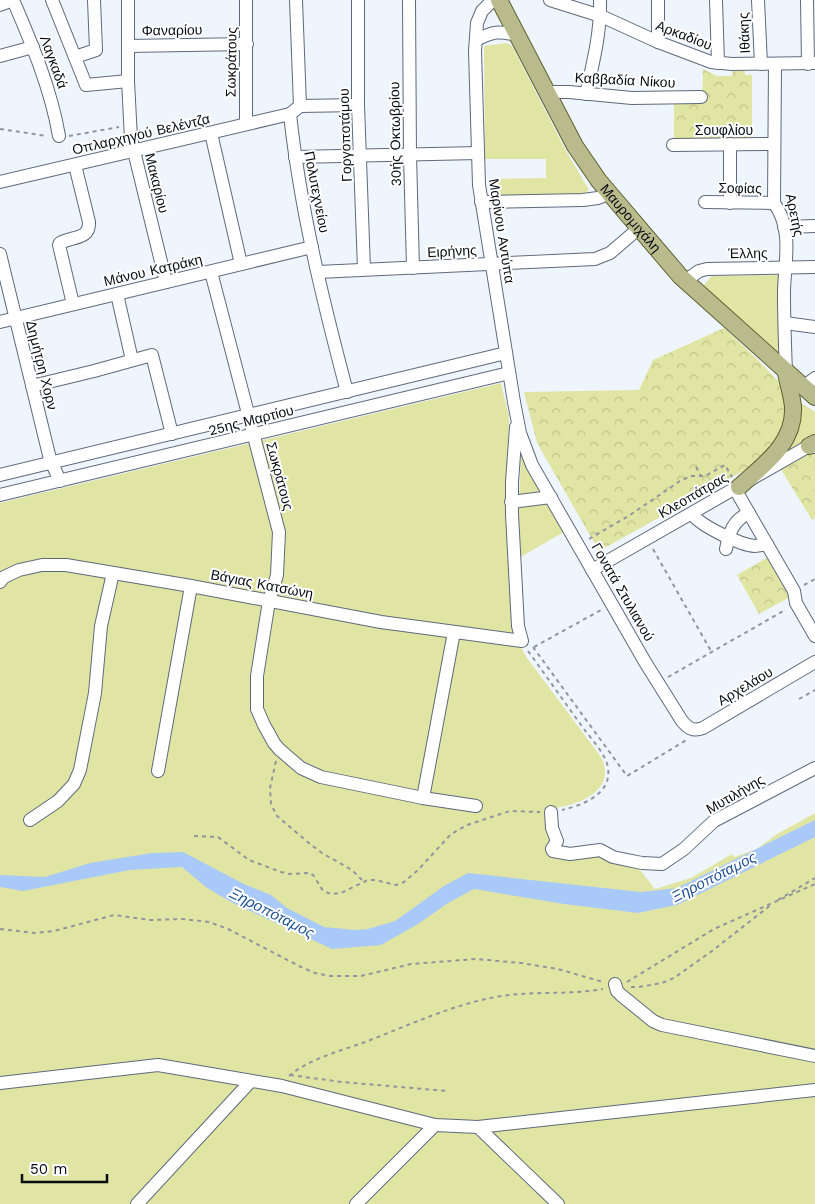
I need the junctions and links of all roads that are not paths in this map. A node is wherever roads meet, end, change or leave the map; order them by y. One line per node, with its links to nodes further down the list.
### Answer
1 (13, 0): 17 (street); 24 (street, Λαγκαδά)
2 (52, 0): 26 (street)
3 (94, 0): 26 (street)
4 (128, 0): 23 (street, Μακαρίου)
5 (246, 0): 22 (street, Σωκράτους)
6 (296, 0): 36 (street, Πολυτεχνείου)
7 (358, 0): 35 (street, Γοργοποτάμου)
8 (409, 0): 45 (street, 30ής Οκτωβρίου)
9 (494, 0): 20 (street, Μαρίνου Αντύπα)
10 (499, 0): 19 (main road, Μαυρομιχάλη)
11 (550, 0): 18 (street, Αρκαδίου)
12 (600, 0): 18 (street)
13 (658, 0): 21 (street)
14 (716, 0): 27 (street)
15 (758, 0): 28 (street, Ιθάκης)
16 (808, 0): 30 (street)
17 (0, 5)
18 (601, 16): 21 (street, Αρκαδίου); 33 (street)
19 (518, 35): 20 (street); 32 (main road, Μαυρομιχάλη)
20 (476, 40): 44 (street, Μαρίνου Αντύπα)
21 (658, 42): 27 (street, Αρκαδίου)
22 (247, 44): 23 (street, Φαναρίου); 37 (street, Σωκράτους)
23 (128, 46): 31 (street, Μακαρίου)
24 (33, 47): 25 (street); 39 (street, Λαγκαδά)
25 (0, 56)
26 (75, 57): 31 (street)
27 (718, 63): 28 (street, Αρκαδίου)
28 (761, 64): 29 (street, Αρκαδίου)
29 (776, 64): 30 (street, Αρκαδίου); 41 (street, Αρετής)
30 (812, 64)
31 (128, 81): 43 (street, Μακαρίου)
32 (547, 92): 33 (street, Καββαδία Νίκου); 50 (main road, Μαυρομιχάλη)
33 (586, 94): 34 (street, Καββαδία Νίκου)
34 (701, 97)
35 (358, 105): 36 (street, Οπλαρχηγού Βελέντζα); 46 (street, Γοργοποτάμου)
36 (295, 110): 37 (street, Οπλαρχηγού Βελέντζα); 47 (street, Πολυτεχνείου)
37 (246, 124): 38 (street, Οπλαρχηγού Βελέντζα)
38 (211, 133): 43 (street, Οπλαρχηγού Βελέντζα); 60 (street)
39 (60, 136)
40 (730, 144): 41 (street, Σουφλίου); 42 (street, Σουφλίου); 53 (street)
41 (774, 144): 54 (street, Αρετής)
42 (673, 145)
43 (133, 151): 48 (street, Οπλαρχηγού Βελέντζα); 69 (street, Μακαρίου)
44 (478, 154): 45 (street); 51 (street, Μαρίνου Αντύπα)
45 (410, 155): 46 (street); 63 (street, 30ής Οκτωβρίου)
46 (360, 156): 47 (street); 65 (street, Γοργοποτάμου)
47 (295, 157): 58 (street, Πολυτεχνείου)
48 (75, 165): 49 (street, Οπλαρχηγού Βελέντζα); 71 (street)
49 (0, 182)
50 (608, 194): 51 (street); 57 (main road, Μαυρομιχάλη)
51 (480, 202): 61 (street, Μαρίνου Αντύπα)
52 (705, 202): 53 (street, Σοφίας)
53 (730, 203): 54 (street, Σοφίας)
54 (774, 203): 56 (street, Αρετής)
55 (815, 226): 56 (street)
56 (784, 227): 62 (street, Αρετής)
57 (638, 229): 61 (street, Ειρήνης); 68 (main road, Μαυρομιχάλη)
58 (312, 248): 60 (street, Μάνου Κατράκη); 67 (street, Πολυτεχνείου)
59 (1, 260): 72 (street, Δημήτρη Χορν)
60 (240, 264): 66 (street, Μάνου Κατράκη)
61 (492, 264): 63 (street, Ειρήνης); 76 (street, Μαρίνου Αντύπα)
62 (785, 267): 64 (street, Έλλης); 68 (street, Έλλης); 74 (street, Αρετής)
63 (413, 268): 65 (street, Ειρήνης)
64 (815, 268)
65 (364, 269): 67 (street, Ειρήνης)
66 (211, 272): 69 (street, Μάνου Κατράκη); 83 (street, Σωκράτους)
67 (318, 272): 82 (street, Πολυτεχνείου)
68 (685, 281): 78 (main road, Μαυρομιχάλη)
69 (166, 282): 70 (street, Μάνου Κατράκη)
70 (117, 294): 71 (street, Μάνου Κατράκη); 77 (street)
71 (73, 304): 72 (street, Μάνου Κατράκη)
72 (16, 318): 73 (street, Μάνου Κατράκη); 80 (street, Δημήτρη Χορν)
73 (0, 322)
74 (785, 323): 75 (street); 78 (street, Αρετής)
75 (815, 327)
76 (506, 353): 79 (street, Μαρίνου Αντύπα); 82 (street, 25ης Μαρτίου)
77 (132, 360): 80 (street); 85 (street)
78 (786, 372): 81 (main road, Μαυρομιχάλη); 92 (main road)
79 (509, 373): 84 (street, Μαρίνου Αντύπα); 86 (street, 25ης Μαρτίου)
80 (32, 386): 88 (street, Δημήτρη Χορν)
81 (811, 387)
82 (347, 392): 83 (street, 25ης Μαρτίου)
83 (248, 416): 85 (street, 25ης Μαρτίου); 86 (street, Σωκράτους)
84 (517, 420): 89 (street, Μαρίνου Αντύπα); 95 (street)
85 (172, 434): 88 (street, 25ης Μαρτίου)
86 (254, 434): 91 (street, 25ης Μαρτίου); 104 (street, Σωκράτους)
87 (813, 445): 92 (street, Κλεοπάτρας)
88 (51, 463): 90 (street, 25ης Μαρτίου); 91 (street, Δημήτρη Χορν)
89 (534, 468): 94 (street, Γονατά Στυλιανού)
90 (0, 475)
91 (60, 481): 93 (street, 25ης Μαρτίου)
92 (737, 488): 96 (street); 97 (street, Κλεοπάτρας)
93 (0, 495)
94 (551, 498): 95 (street); 100 (street, Γονατά Στυλιανού)
95 (512, 502): 105 (street, Βάγιας Κατσώνη)
96 (749, 513): 98 (street); 99 (street)
97 (692, 514): 98 (street); 100 (street, Κλεοπάτρας)
98 (727, 543): 99 (street)
99 (767, 544): 106 (street)
100 (592, 570): 108 (street, Γονατά Στυλιανού)
101 (113, 573): 102 (street, Βάγιας Κατσώνη); 103 (street, Βάγιας Κατσώνη); 114 (street)
102 (0, 582)
103 (191, 586): 104 (street, Βάγιας Κατσώνη); 110 (street)
104 (269, 601): 105 (street, Βάγιας Κατσώνη); 111 (street, Σωκράτους)
105 (454, 632): 111 (street)
106 (815, 636)
107 (815, 662): 108 (street, Αρχελάου)
108 (692, 729)
109 (815, 768): 113 (street, Μυτιλήνης)
110 (158, 771)
111 (423, 798): 112 (street, Σωκράτους)
112 (476, 806)
113 (551, 812)
114 (30, 820)
115 (619, 984): 116 (street)
116 (815, 1056)
117 (250, 1082): 118 (street); 120 (street); 122 (street)
118 (0, 1083)
119 (815, 1090): 121 (street)
120 (435, 1125): 121 (street); 123 (street)
121 (478, 1127): 124 (street)
122 (137, 1204)
123 (356, 1204)
124 (558, 1204)

